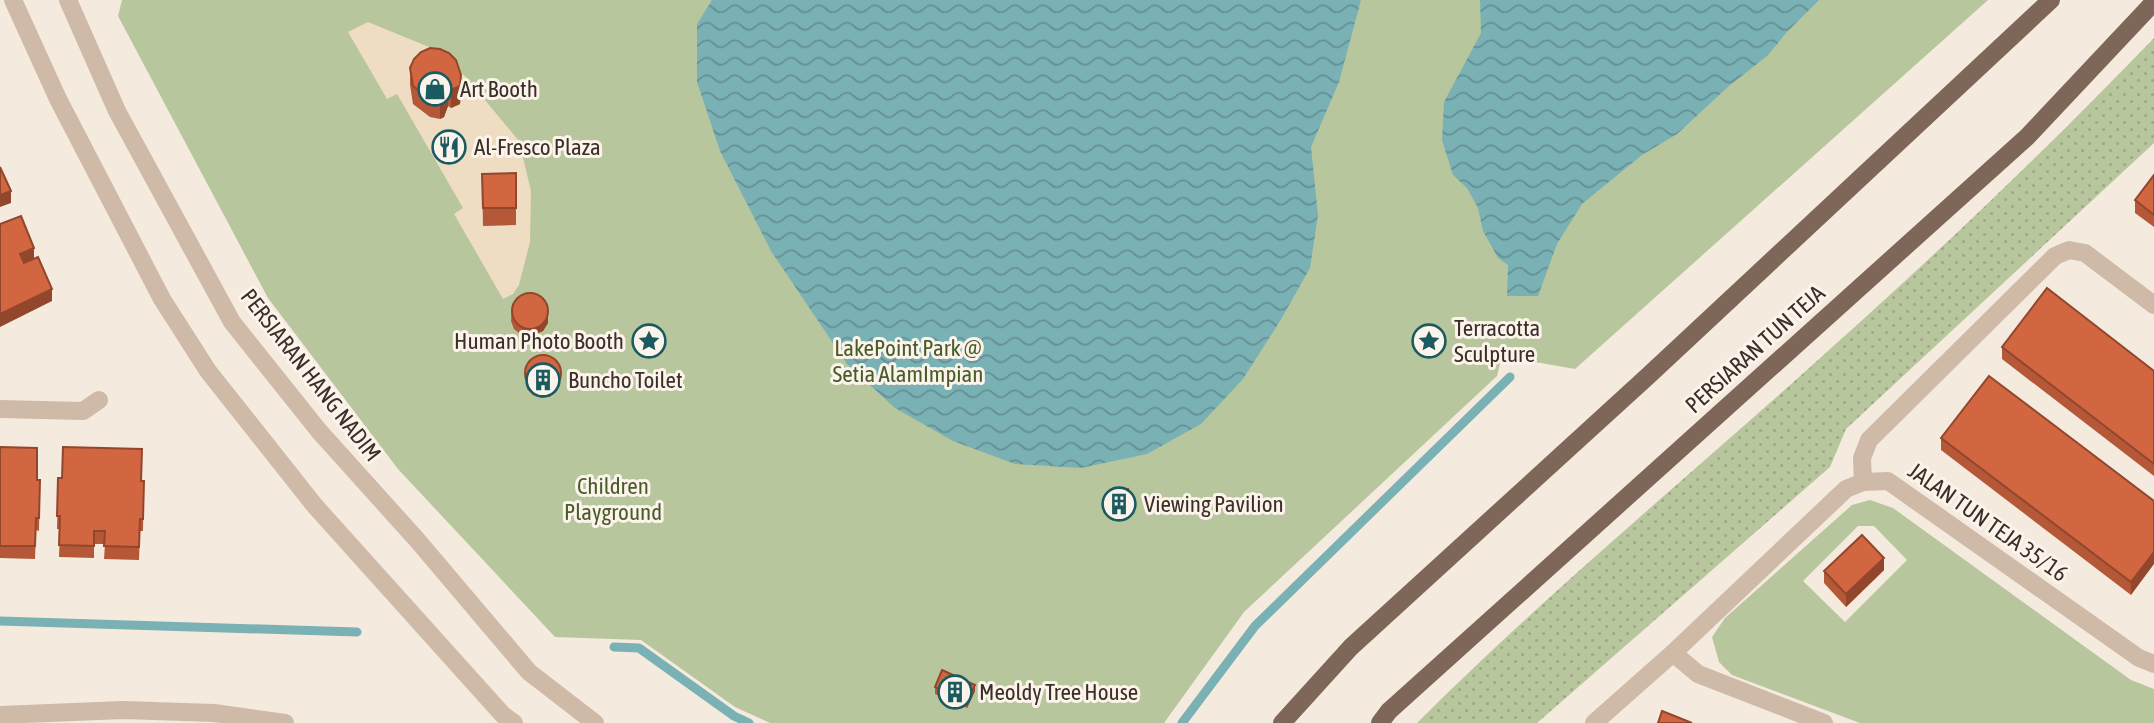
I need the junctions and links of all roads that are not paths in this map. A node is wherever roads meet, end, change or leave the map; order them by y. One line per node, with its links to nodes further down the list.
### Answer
1 (13, 0): 13 (street)
2 (68, 0): 14 (street, PERSIARAN HANG NADIM)
3 (2051, 0): 15 (main road)
4 (2154, 2): 16 (main road, PERSIARAN TUN TEJA)
5 (2154, 305): 8 (street)
6 (99, 400): 7 (street)
7 (0, 409)
8 (1863, 482): 9 (street); 10 (street, JALAN TUN TEJA 35/16)
9 (1673, 653): 17 (street); 18 (street)
10 (2154, 664)
11 (0, 715): 12 (street)
12 (285, 723)
13 (514, 723)
14 (595, 723)
15 (1282, 723)
16 (1380, 723)
17 (1594, 723)
18 (1824, 723)

